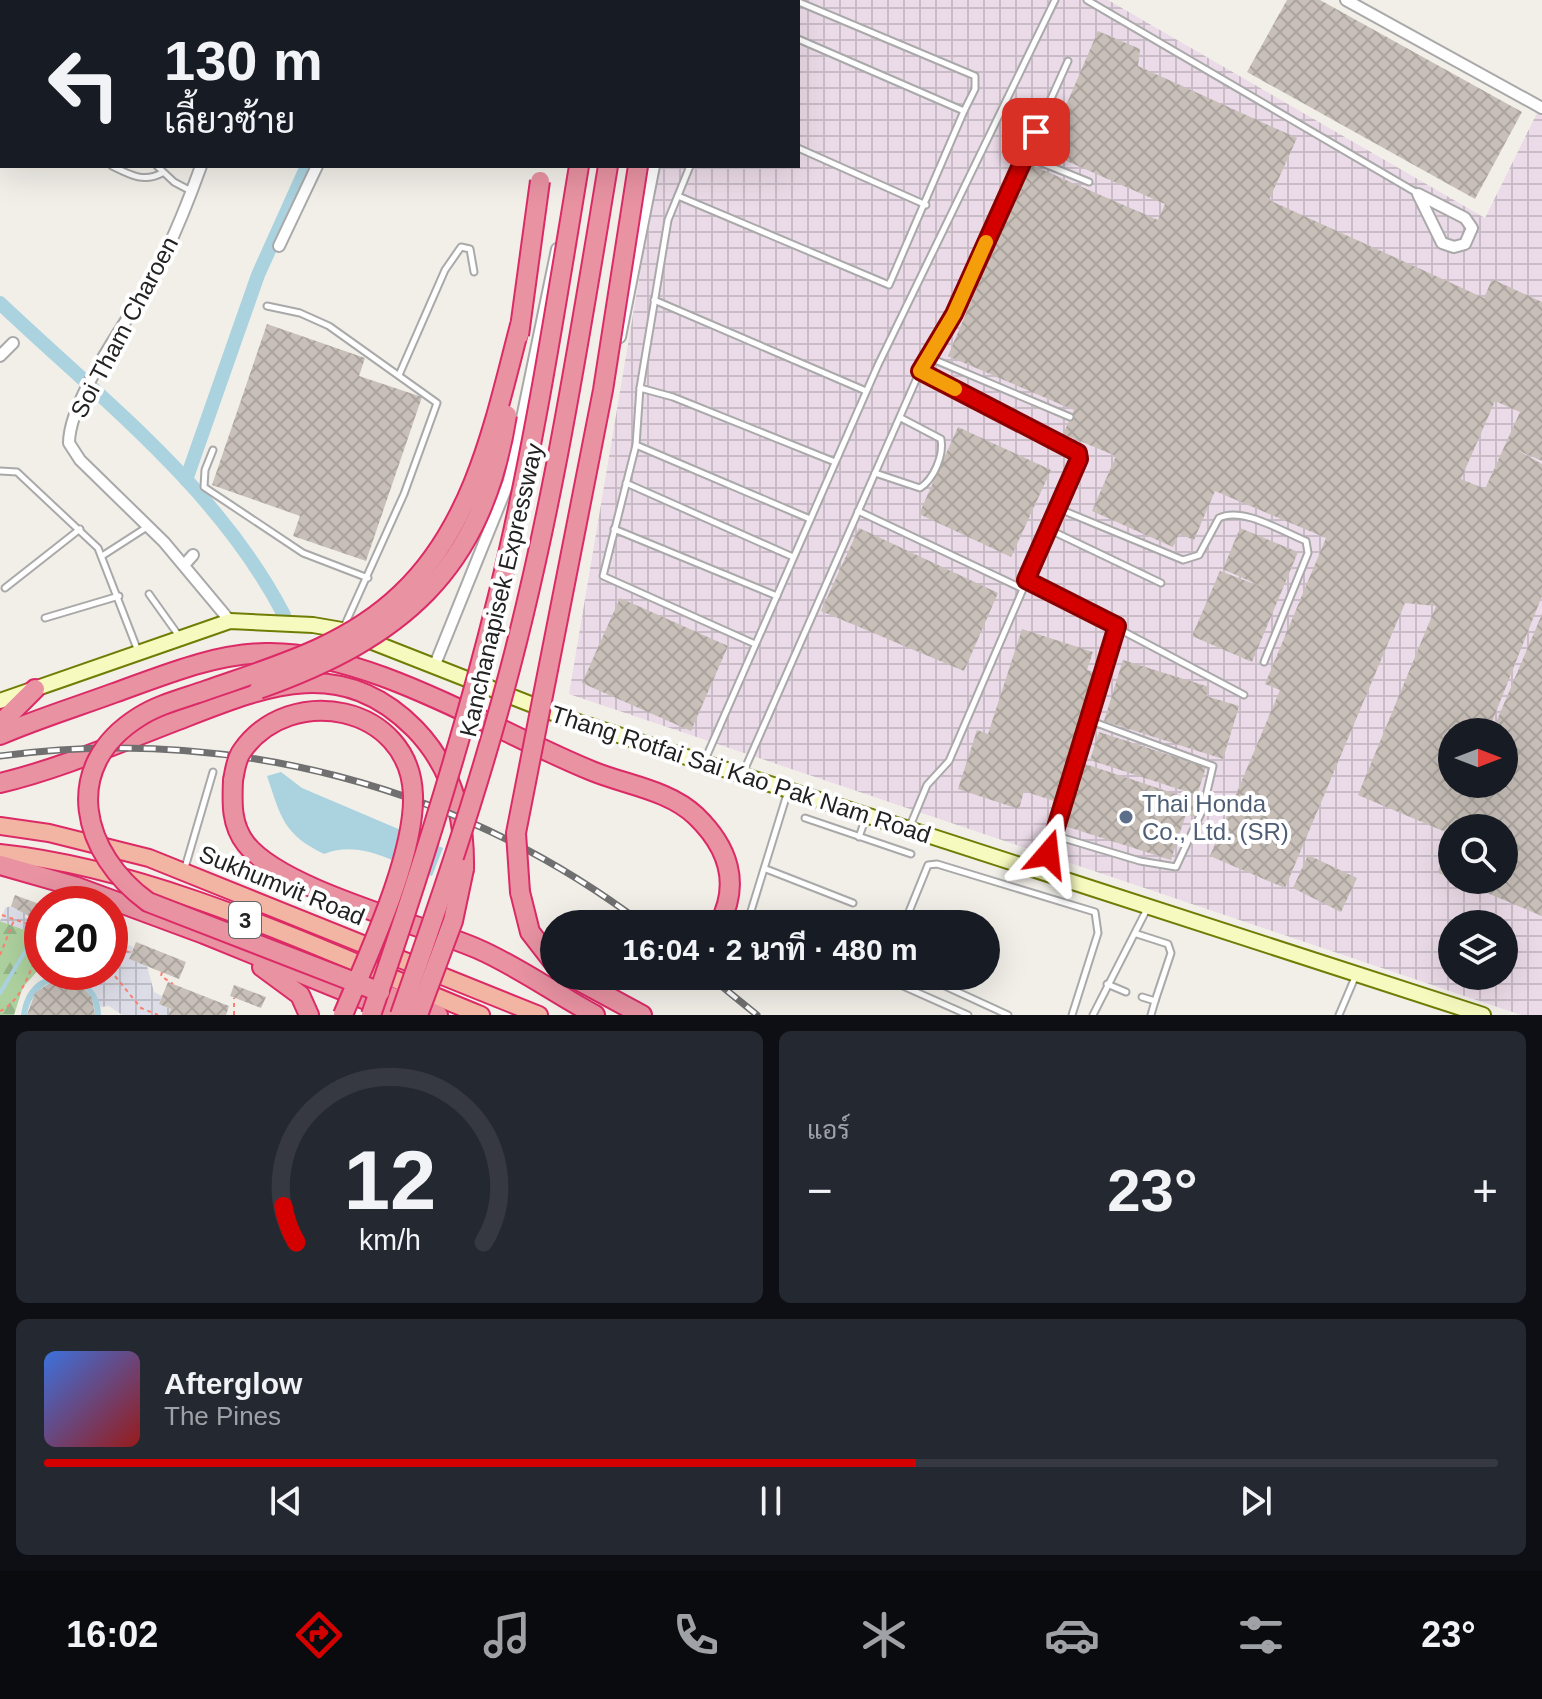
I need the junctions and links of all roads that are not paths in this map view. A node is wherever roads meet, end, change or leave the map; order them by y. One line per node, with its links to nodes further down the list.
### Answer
1 (1055, 0): 39 (lane)
2 (1087, 0): 25 (lane)
3 (1346, 0): 7 (street)
4 (800, 3): 8 (lane)
5 (800, 40): 8 (lane)
6 (1068, 61): 10 (lane)
7 (1542, 108)
8 (964, 111): 27 (lane)
9 (800, 149): 27 (lane)
10 (1025, 156): 23 (lane); 35 (lane)
11 (116, 168): 22 (lane)
12 (158, 168): 22 (lane)
13 (200, 168): 24 (street, Soi Tham Charoen)
14 (316, 168): 28 (street)
15 (542, 168): 32 (highway, bridge)
16 (576, 168): 75 (street)
17 (576, 168): 122 (highway, Kanchanapisek Expressway, bridge)
18 (608, 168): 123 (highway, Kanchanapisek Expressway, bridge)
19 (638, 168): 107 (highway, bridge)
20 (654, 168): 81 (street)
21 (689, 168): 26 (lane)
22 (162, 173): 24 (lane)
23 (1089, 182)
24 (191, 192): 51 (street, Soi Tham Charoen)
25 (1418, 194): 25 (street)
26 (678, 196): 27 (lane); 30 (lane)
27 (926, 205)
28 (279, 246)
29 (474, 272): 37 (lane)
30 (654, 300): 38 (lane); 39 (lane)
31 (267, 306): 37 (lane)
32 (520, 325): 77 (highway, bridge); 125 (highway, bridge)
33 (13, 343): 34 (street)
34 (0, 356)
35 (928, 357): 36 (lane); 40 (lane)
36 (920, 371): 41 (lane); 48 (lane)
37 (399, 375): 59 (lane)
38 (640, 388): 42 (lane); 44 (lane)
39 (866, 391): 44 (lane)
40 (1070, 417)
41 (901, 418): 46 (lane); 46 (lane)
42 (636, 445): 47 (lane); 50 (lane)
43 (213, 450): 59 (lane)
44 (835, 462): 50 (lane)
45 (0, 471): 52 (lane)
46 (875, 473): 49 (lane)
47 (626, 483): 53 (lane); 57 (lane)
48 (1057, 508): 54 (lane); 74 (lane)
49 (858, 511): 63 (lane); 87 (lane)
50 (810, 519): 57 (lane)
51 (148, 527): 56 (lane); 58 (street, Soi Tham Charoen)
52 (80, 529): 56 (lane); 62 (lane)
53 (614, 529): 66 (lane); 72 (lane)
54 (1048, 529): 60 (lane); 61 (lane)
55 (193, 555): 58 (street)
56 (101, 557): 65 (lane)
57 (794, 557): 66 (lane)
58 (185, 564): 68 (street, Soi Tham Charoen)
59 (368, 578): 70 (lane)
60 (1026, 580): 63 (lane); 69 (lane)
61 (1161, 583)
62 (5, 588)
63 (1021, 588): 93 (lane)
64 (149, 594): 71 (lane)
65 (119, 596): 67 (lane); 73 (lane)
66 (777, 596): 72 (lane)
67 (45, 618)
68 (230, 621): 70 (main road, Thang Rotfai Sai Kao Pak Nam Road); 71 (main road, Thang Rotfai Sai Kao Pak Nam Road)
69 (1117, 626): 78 (lane); 82 (lane)
70 (342, 630): 75 (main road, Thang Rotfai Sai Kao Pak Nam Road)
71 (180, 637): 73 (main road, Thang Rotfai Sai Kao Pak Nam Road)
72 (755, 644): 85 (lane)
73 (138, 652): 76 (main road, Thang Rotfai Sai Kao Pak Nam Road)
74 (1264, 662)
75 (434, 667): 81 (main road, Thang Rotfai Sai Kao Pak Nam Road)
76 (35, 689): 79 (main road, Thang Rotfai Sai Kao Pak Nam Road); 80 (highway); 83 (highway)
77 (259, 689): 88 (highway); 124 (highway, bridge)
78 (1244, 695)
79 (0, 701)
80 (0, 710)
81 (545, 710): 85 (main road, Thang Rotfai Sai Kao Pak Nam Road)
82 (1091, 721): 94 (lane); 94 (lane)
83 (0, 724)
84 (0, 735): 104 (highway)
85 (703, 763): 87 (main road, Thang Rotfai Sai Kao Pak Nam Road)
86 (213, 772): 100 (lane)
87 (742, 775): 89 (main road, Thang Rotfai Sai Kao Pak Nam Road)
88 (0, 783)
89 (788, 790): 90 (main road, Thang Rotfai Sai Kao Pak Nam Road); 99 (lane)
90 (867, 816): 93 (main road, Thang Rotfai Sai Kao Pak Nam Road); 95 (lane)
91 (805, 818): 95 (lane)
92 (0, 826): 100 (highway, Sukhumvit Road / 3)
93 (909, 829): 101 (main road, Thang Rotfai Sai Kao Pak Nam Road)
94 (1053, 835): 101 (lane)
95 (859, 837): 97 (lane)
96 (0, 853): 126 (highway, Sukhumvit Road / 3)
97 (911, 854)
98 (0, 865): 109 (highway)
99 (766, 869): 102 (lane); 105 (lane)
100 (184, 872): 127 (highway, Sukhumvit Road / 3)
101 (1042, 872): 103 (main road, Thang Rotfai Sai Kao Pak Nam Road)
102 (853, 903)
103 (1148, 907): 110 (lane); 112 (main road, Thang Rotfai Sai Kao Pak Nam Road)
104 (724, 910)
105 (752, 910)
106 (910, 910): 132 (lane)
107 (524, 916): 108 (highway); 111 (highway)
108 (540, 933)
109 (204, 934): 120 (highway); 123 (highway)
110 (1137, 934): 113 (lane); 119 (lane)
111 (540, 948)
112 (1356, 974): 135 (lane); 136 (main road, Thang Rotfai Sai Kao Pak Nam Road)
113 (1107, 984): 117 (lane); 133 (lane)
114 (596, 990): 129 (highway)
115 (912, 990): 130 (lane)
116 (954, 990): 131 (lane)
117 (1126, 992)
118 (1142, 997): 119 (lane)
119 (1155, 1001): 134 (lane)
120 (309, 1015)
121 (343, 1015): 128 (highway, bridge)
122 (371, 1015)
123 (401, 1015)
124 (418, 1015)
125 (438, 1015)
126 (481, 1015)
127 (539, 1015)
128 (595, 1015)
129 (642, 1015)
130 (968, 1015)
131 (1008, 1015)
132 (1072, 1015)
133 (1093, 1015)
134 (1151, 1015)
135 (1339, 1015)
136 (1483, 1015)

